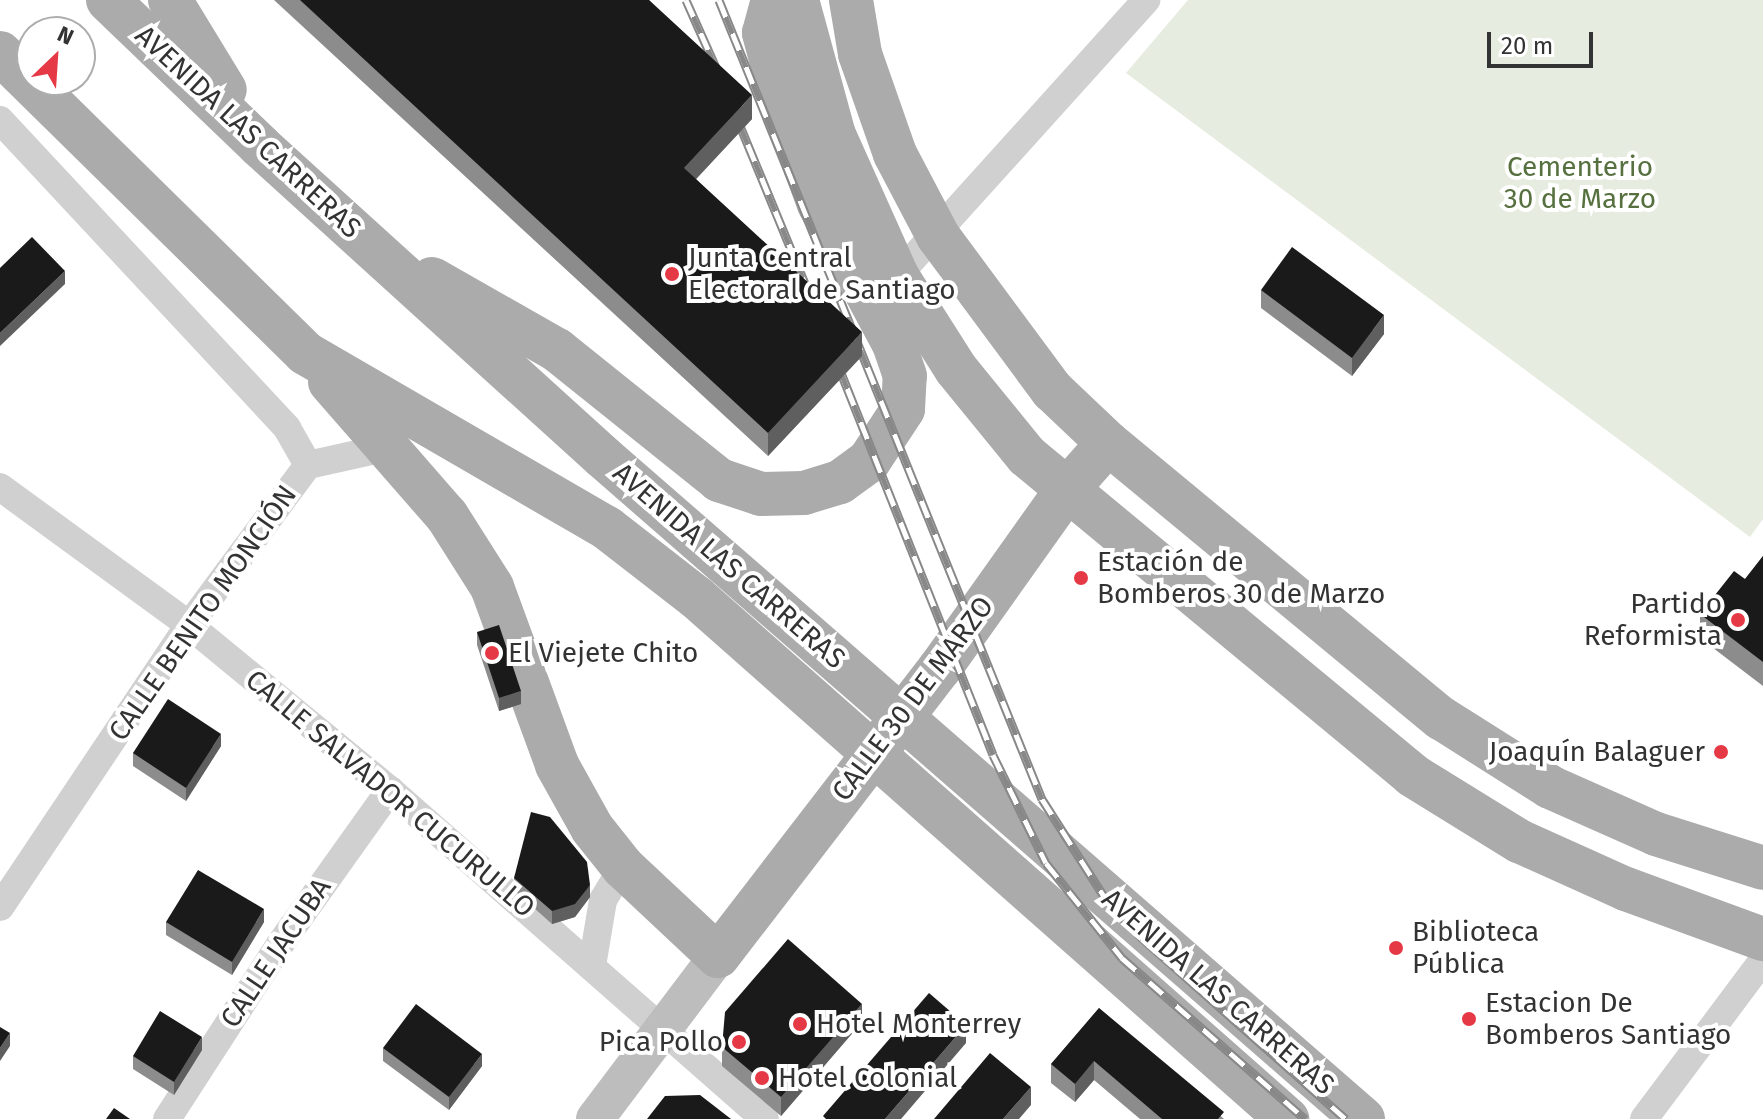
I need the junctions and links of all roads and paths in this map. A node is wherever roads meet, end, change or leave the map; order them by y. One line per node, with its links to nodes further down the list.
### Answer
1 (108, 0): 9 (main road, AVENIDA LAS CARRERAS)
2 (170, 0): 9 (main road)
3 (797, 0): 12 (main road)
4 (851, 0): 11 (main road)
5 (1146, 0): 11 (street)
6 (765, 11): 13 (main road)
7 (0, 53): 14 (main road, AVENIDA LAS CARRERAS)
8 (0, 120): 18 (street, CALLE BENITO MONCIÓN)
9 (260, 146): 10 (main road, AVENIDA LAS CARRERAS)
10 (357, 236): 13 (main road); 17 (main road, AVENIDA LAS CARRERAS)
11 (938, 236): 12 (street); 15 (main road)
12 (897, 276): 20 (main road)
13 (557, 350): 17 (main road)
14 (305, 353): 16 (main road); 34 (main road, AVENIDA LAS CARRERAS)
15 (1108, 443): 20 (main road, CALLE 30 DE MARZO); 24 (main road)
16 (389, 447): 18 (street); 23 (main road)
17 (603, 457): 35 (main road, AVENIDA LAS CARRERAS)
18 (308, 465): 21 (street, CALLE BENITO MONCIÓN)
19 (0, 487): 21 (street, CALLE SALVADOR CUCURULLO)
20 (1065, 492): 26 (main road); 27 (main road, CALLE 30 DE MARZO)
21 (189, 625): 22 (street, CALLE SALVADOR CUCURULLO); 25 (street, CALLE BENITO MONCIÓN)
22 (390, 790): 29 (street, CALLE SALVADOR CUCURULLO); 31 (street, CALLE JACUBA)
23 (623, 867): 27 (main road); 29 (street)
24 (1763, 868)
25 (0, 907)
26 (1763, 939)
27 (718, 956): 30 (main road, CALLE 30 DE MARZO)
28 (1763, 960): 36 (street)
29 (592, 966): 30 (street, CALLE SALVADOR CUCURULLO)
30 (662, 1031): 32 (main road, CALLE 30 DE MARZO); 33 (street, CALLE SALVADOR CUCURULLO)
31 (167, 1119)
32 (595, 1119)
33 (765, 1119)
34 (1287, 1119)
35 (1363, 1119)
36 (1644, 1119)

